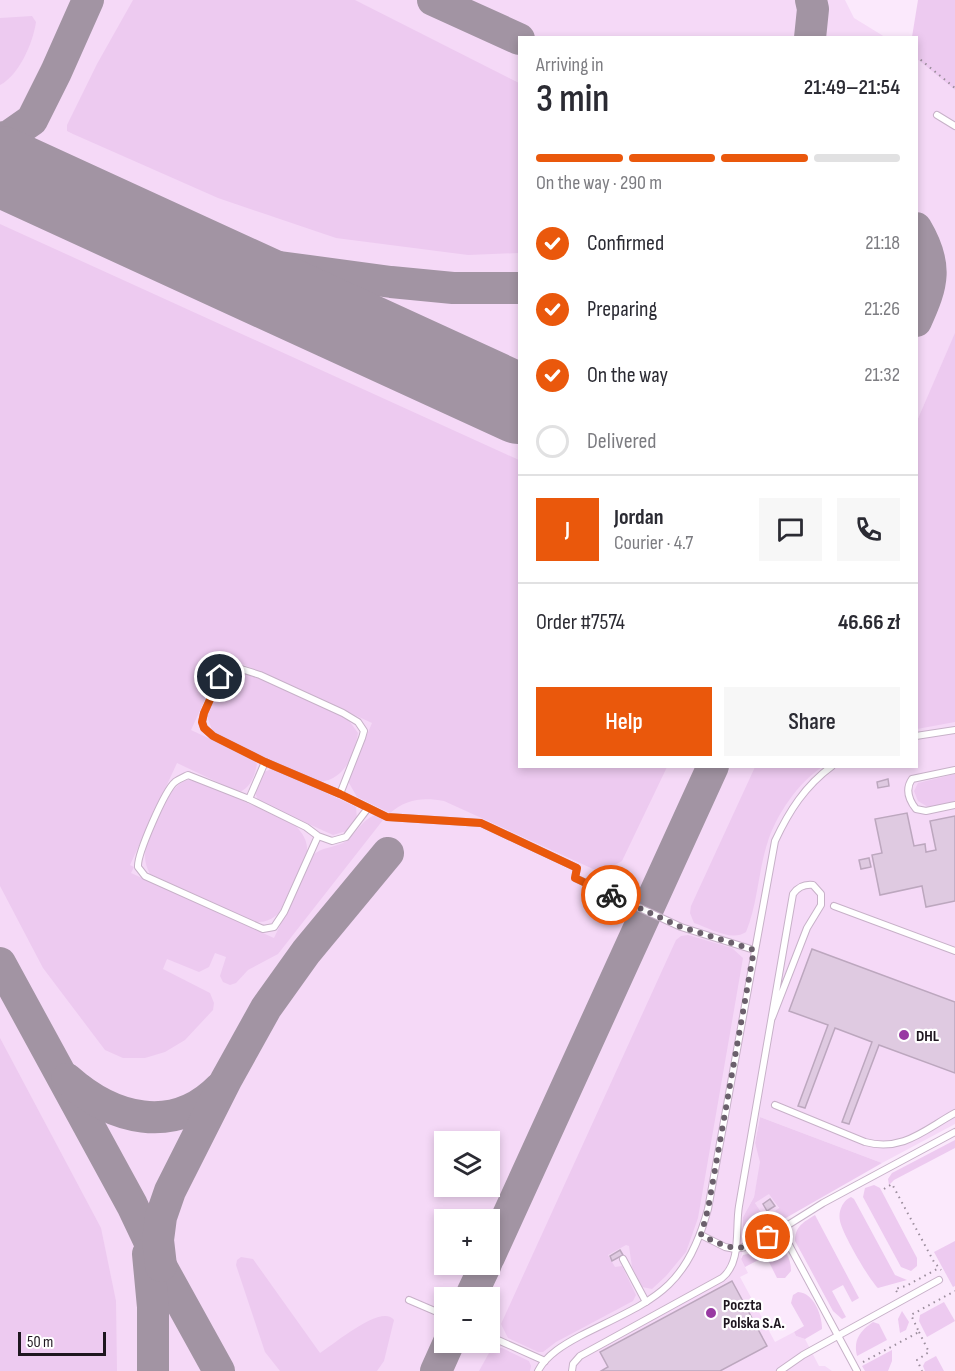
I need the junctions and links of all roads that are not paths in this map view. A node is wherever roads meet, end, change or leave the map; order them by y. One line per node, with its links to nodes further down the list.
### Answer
1 (937, 115): 2 (lane)
2 (955, 126)
3 (955, 730): 4 (lane)
4 (918, 736)
5 (265, 762): 8 (lane); 8 (lane); 9 (lane)
6 (829, 768): 14 (lane)
7 (955, 770): 10 (lane)
8 (340, 794): 11 (lane)
9 (249, 800): 12 (lane); 12 (lane)
10 (955, 805)
11 (368, 808): 12 (lane); 14 (lane)
12 (318, 836)
13 (834, 906): 15 (lane)
14 (754, 950): 21 (lane)
15 (955, 951)
16 (772, 1018): 16 (lane); 22 (lane)
17 (775, 1105): 18 (lane)
18 (955, 1113)
19 (955, 1132): 20 (lane)
20 (781, 1230): 22 (lane); 28 (lane)
21 (701, 1235): 22 (lane); 26 (lane)
22 (735, 1249): 33 (lane)
23 (623, 1259): 26 (lane)
24 (941, 1278): 28 (lane)
25 (409, 1300): 27 (lane)
26 (646, 1302): 30 (lane)
27 (434, 1311)
28 (838, 1336): 31 (lane); 34 (lane)
29 (500, 1341): 30 (lane)
30 (545, 1361): 32 (lane)
31 (856, 1369)
32 (538, 1371)
33 (572, 1371)
34 (780, 1371)

